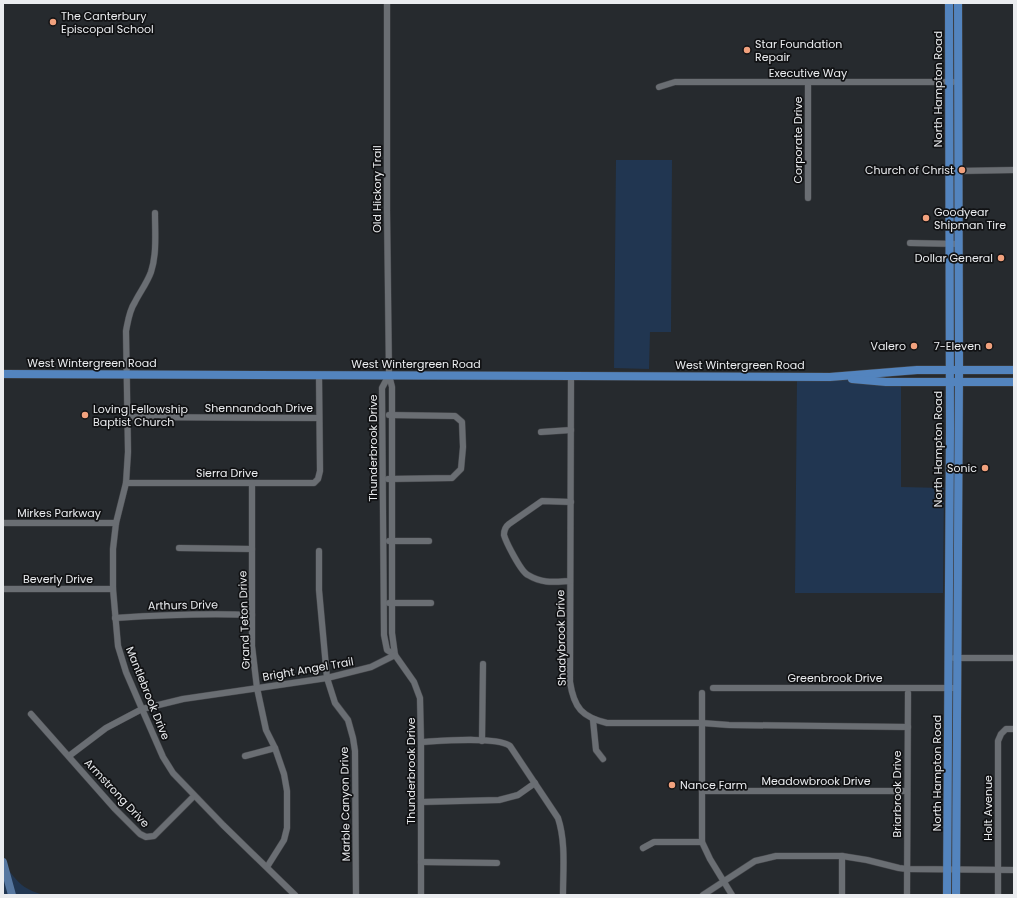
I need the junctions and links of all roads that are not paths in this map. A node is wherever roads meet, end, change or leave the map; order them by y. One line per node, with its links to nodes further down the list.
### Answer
1 (387, 3): 23 (street, Old Hickory Trail)
2 (949, 3): 4 (main road, North Hampton Road)
3 (958, 3): 6 (main road, North Hampton Road)
4 (949, 82): 5 (street, Executive Way); 6 (street, Executive Way); 10 (main road, North Hampton Road)
5 (808, 83): 7 (street, Executive Way); 11 (street, Corporate Drive)
6 (958, 83): 9 (main road, North Hampton Road)
7 (659, 86)
8 (1014, 170): 9 (street)
9 (958, 171): 10 (street); 15 (main road, North Hampton Road)
10 (949, 174): 14 (main road, North Hampton Road)
11 (808, 198)
12 (155, 213): 21 (street, Mantlebrook Drive)
13 (910, 243): 14 (street)
14 (949, 244): 15 (street); 17 (main road, North Hampton Road)
15 (958, 244): 18 (main road, North Hampton Road)
16 (916, 370): 17 (main road, West Wintergreen Road); 25 (main road, West Wintergreen Road); 26 (main road)
17 (949, 370): 18 (main road, West Wintergreen Road); 27 (main road, North Hampton Road)
18 (958, 370): 19 (main road, West Wintergreen Road); 28 (main road, North Hampton Road)
19 (1014, 370)
20 (3, 374): 21 (main road, West Wintergreen Road)
21 (127, 374): 22 (main road, West Wintergreen Road); 32 (street, Mantlebrook Drive)
22 (319, 375): 23 (main road, West Wintergreen Road); 33 (street)
23 (389, 375): 24 (main road, West Wintergreen Road); 30 (street, Thunderbrook Drive); 31 (street, Thunderbrook Drive)
24 (571, 376): 25 (main road, West Wintergreen Road); 34 (street, Shadybrook Drive)
25 (830, 377): 26 (main road, West Wintergreen Road)
26 (848, 378): 27 (main road, West Wintergreen Road)
27 (949, 382): 28 (main road, West Wintergreen Road); 40 (main road, North Hampton Road)
28 (958, 382): 29 (main road, West Wintergreen Road); 41 (main road, North Hampton Road)
29 (1014, 382)
30 (383, 415): 31 (street); 36 (street, Thunderbrook Drive)
31 (392, 415): 37 (street, Thunderbrook Drive); 37 (street)
32 (127, 417): 33 (street, Shennandoah Drive); 38 (street, Mantlebrook Drive)
33 (319, 418): 39 (street, Sierra Drive)
34 (571, 430): 35 (street); 42 (street, Shadybrook Drive)
35 (541, 432)
36 (382, 479): 37 (street); 45 (street, Thunderbrook Drive)
37 (391, 479): 46 (street, Thunderbrook Drive)
38 (126, 483): 39 (street, Sierra Drive); 44 (street, Mantlebrook Drive)
39 (252, 483): 49 (street, Grand Teton Drive)
40 (949, 490): 41 (main road); 60 (main road, North Hampton Road)
41 (958, 490): 61 (main road, North Hampton Road)
42 (571, 502): 51 (street, Shadybrook Drive); 51 (street)
43 (3, 523): 44 (street, Mirkes Parkway)
44 (116, 523): 53 (street, Mantlebrook Drive)
45 (384, 540): 46 (street); 54 (street, Thunderbrook Drive)
46 (392, 541): 47 (street); 56 (street, Thunderbrook Drive)
47 (429, 541)
48 (179, 548): 49 (street)
49 (252, 549): 57 (street, Grand Teton Drive)
50 (318, 551): 64 (street, Marble Canyon Drive)
51 (570, 581): 73 (street, Shadybrook Drive)
52 (3, 589): 53 (street, Beverly Drive)
53 (113, 589): 58 (street, Mantlebrook Drive)
54 (384, 601): 56 (street); 59 (street, Thunderbrook Drive)
55 (431, 603): 56 (street)
56 (392, 604): 59 (street, Thunderbrook Drive)
57 (252, 615): 58 (street, Arthurs Drive); 65 (street, Grand Teton Drive)
58 (115, 618): 71 (street, Mantlebrook Drive)
59 (395, 655): 64 (street, Bright Angel Trail); 78 (street, Thunderbrook Drive)
60 (948, 658): 61 (street); 68 (main road, North Hampton Road)
61 (957, 658): 62 (street); 67 (main road, North Hampton Road)
62 (1014, 658)
63 (484, 664): 77 (street)
64 (327, 678): 65 (street, Bright Angel Trail); 100 (street, Marble Canyon Drive)
65 (258, 688): 71 (street, Bright Angel Trail); 79 (street, Grand Teton Drive)
66 (713, 688): 68 (street, Greenbrook Drive)
67 (957, 688): 68 (street, Greenbrook Drive); 95 (main road, North Hampton Road)
68 (948, 689): 95 (main road, North Hampton Road)
69 (702, 693): 74 (street)
70 (908, 693): 75 (street, Briarbrook Drive)
71 (142, 709): 80 (street, Bright Angel Trail); 86 (street, Mantlebrook Drive)
72 (31, 714): 80 (street, Armstrong Drive)
73 (593, 720): 74 (street); 82 (street)
74 (702, 723): 75 (street); 84 (street)
75 (908, 727): 85 (street, Briarbrook Drive)
76 (1013, 729): 96 (street, Holt Avenue)
77 (482, 741): 78 (street); 83 (street)
78 (421, 742): 87 (street, Thunderbrook Drive)
79 (275, 748): 81 (street); 93 (street, Grand Teton Drive)
80 (69, 756): 86 (street, Armstrong Drive)
81 (245, 756)
82 (603, 759)
83 (535, 783): 87 (street); 102 (street)
84 (702, 791): 85 (street, Meadowbrook Drive); 88 (street)
85 (907, 791): 94 (street, Briarbrook Drive)
86 (194, 796): 93 (street, Mantlebrook Drive)
87 (421, 802): 91 (street, Thunderbrook Drive)
88 (702, 842): 89 (street); 98 (street)
89 (643, 848)
90 (842, 856): 94 (street); 98 (street); 105 (street)
91 (421, 862): 92 (street); 101 (street, Thunderbrook Drive)
92 (497, 863)
93 (267, 867): 99 (street, Mantlebrook Drive)
94 (907, 869): 95 (street); 106 (street, Briarbrook Drive)
95 (952, 869): 96 (street); 107 (main road, North Hampton Road); 108 (main road, North Hampton Road)
96 (998, 869): 97 (street); 109 (street, Holt Avenue)
97 (1014, 870)
98 (724, 882): 103 (street); 104 (street)
99 (295, 895)
100 (356, 895)
101 (421, 895)
102 (563, 895)
103 (704, 895)
104 (732, 895)
105 (842, 895)
106 (907, 895)
107 (947, 895)
108 (956, 895)
109 (998, 895)

